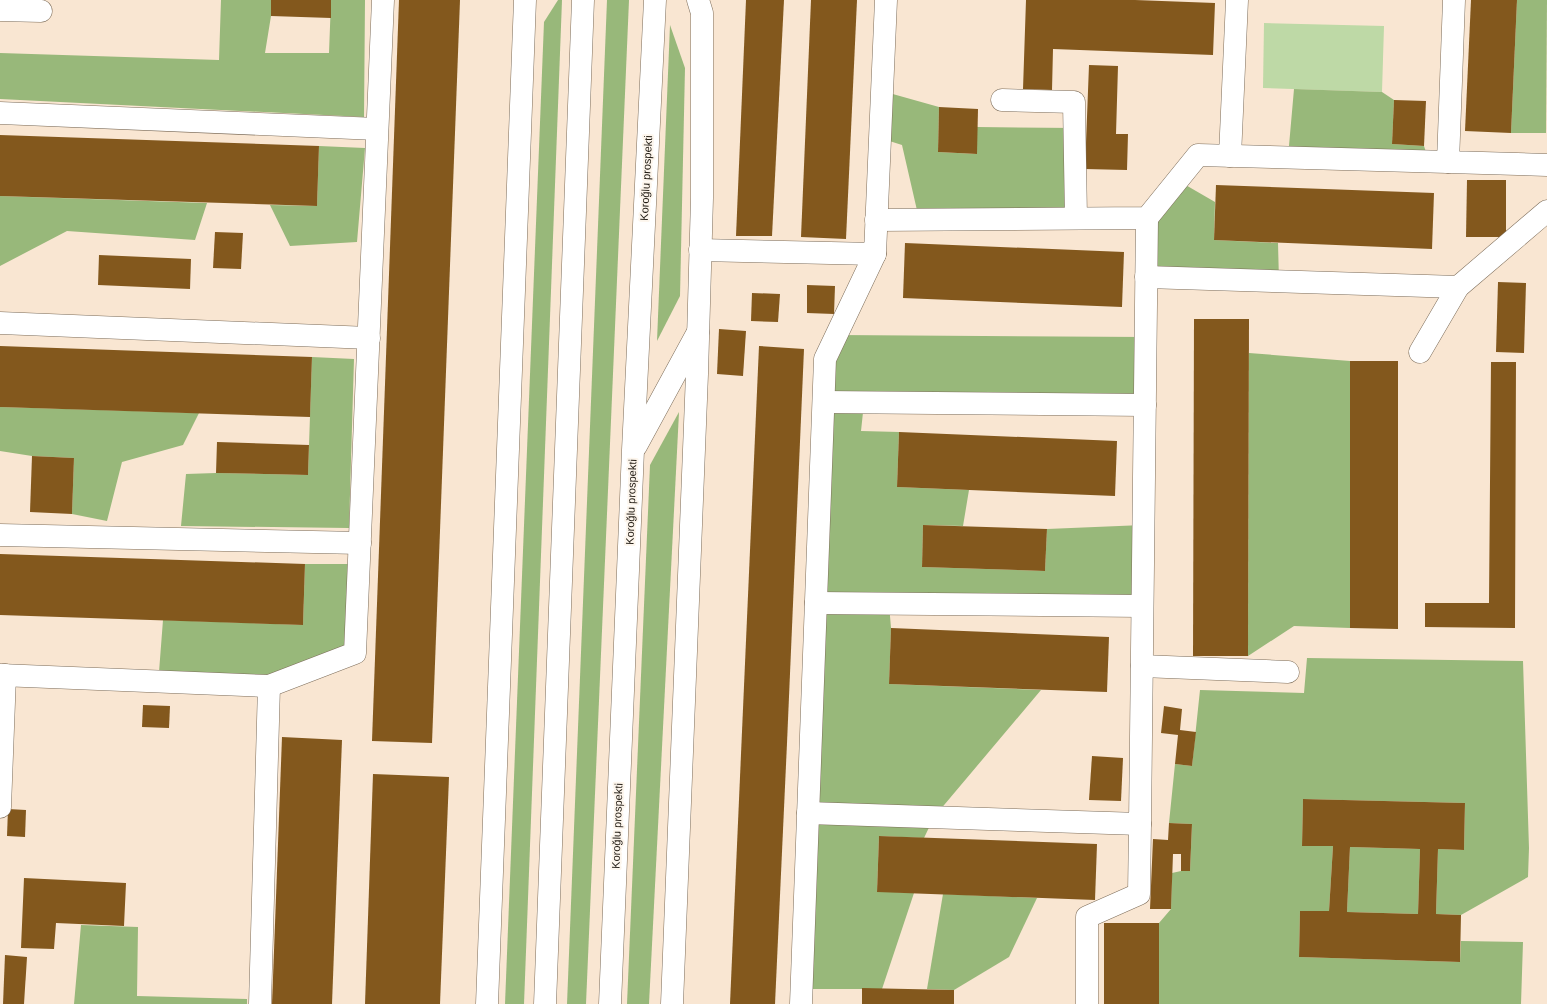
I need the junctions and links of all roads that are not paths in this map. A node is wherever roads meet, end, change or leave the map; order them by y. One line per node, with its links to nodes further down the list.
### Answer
1 (383, 0): 13 (main road)
2 (525, 0): 44 (main road)
3 (583, 0): 45 (main road)
4 (655, 0): 31 (main road, Koroğlu prospekti)
5 (698, 0): 21 (main road)
6 (886, 0): 20 (main road)
7 (1237, 0): 14 (main road)
8 (1454, 0): 15 (main road)
9 (0, 10): 10 (main road)
10 (41, 11)
11 (1002, 100): 18 (main road)
12 (0, 113): 13 (main road)
13 (377, 129): 27 (main road)
14 (1230, 156): 15 (main road); 19 (main road)
15 (1448, 162): 16 (main road)
16 (1547, 165)
17 (1547, 211): 24 (main road)
18 (1076, 218): 19 (main road); 20 (main road)
19 (1147, 218): 23 (main road)
20 (876, 220): 22 (main road)
21 (700, 250): 22 (main road); 26 (main road)
22 (875, 254): 29 (main road)
23 (1146, 277): 24 (main road); 30 (main road)
24 (1458, 287): 28 (main road)
25 (0, 323): 27 (main road)
26 (698, 332): 31 (main road); 47 (main road)
27 (369, 338): 33 (main road)
28 (1420, 352)
29 (824, 402): 30 (main road); 34 (main road)
30 (1145, 405): 35 (main road)
31 (633, 450): 46 (main road, Koroğlu prospekti)
32 (0, 535): 33 (main road)
33 (360, 543): 39 (main road)
34 (816, 603): 35 (main road); 41 (main road)
35 (1142, 606): 36 (main road)
36 (1142, 666): 37 (main road); 42 (main road)
37 (1288, 672)
38 (3, 675): 39 (main road); 40 (main road)
39 (269, 686): 43 (main road)
40 (0, 807)
41 (808, 813): 42 (main road); 48 (main road)
42 (1140, 824): 49 (main road)
43 (260, 1004)
44 (488, 1004)
45 (544, 1004)
46 (610, 1004)
47 (672, 1004)
48 (801, 1004)
49 (1087, 1004)

